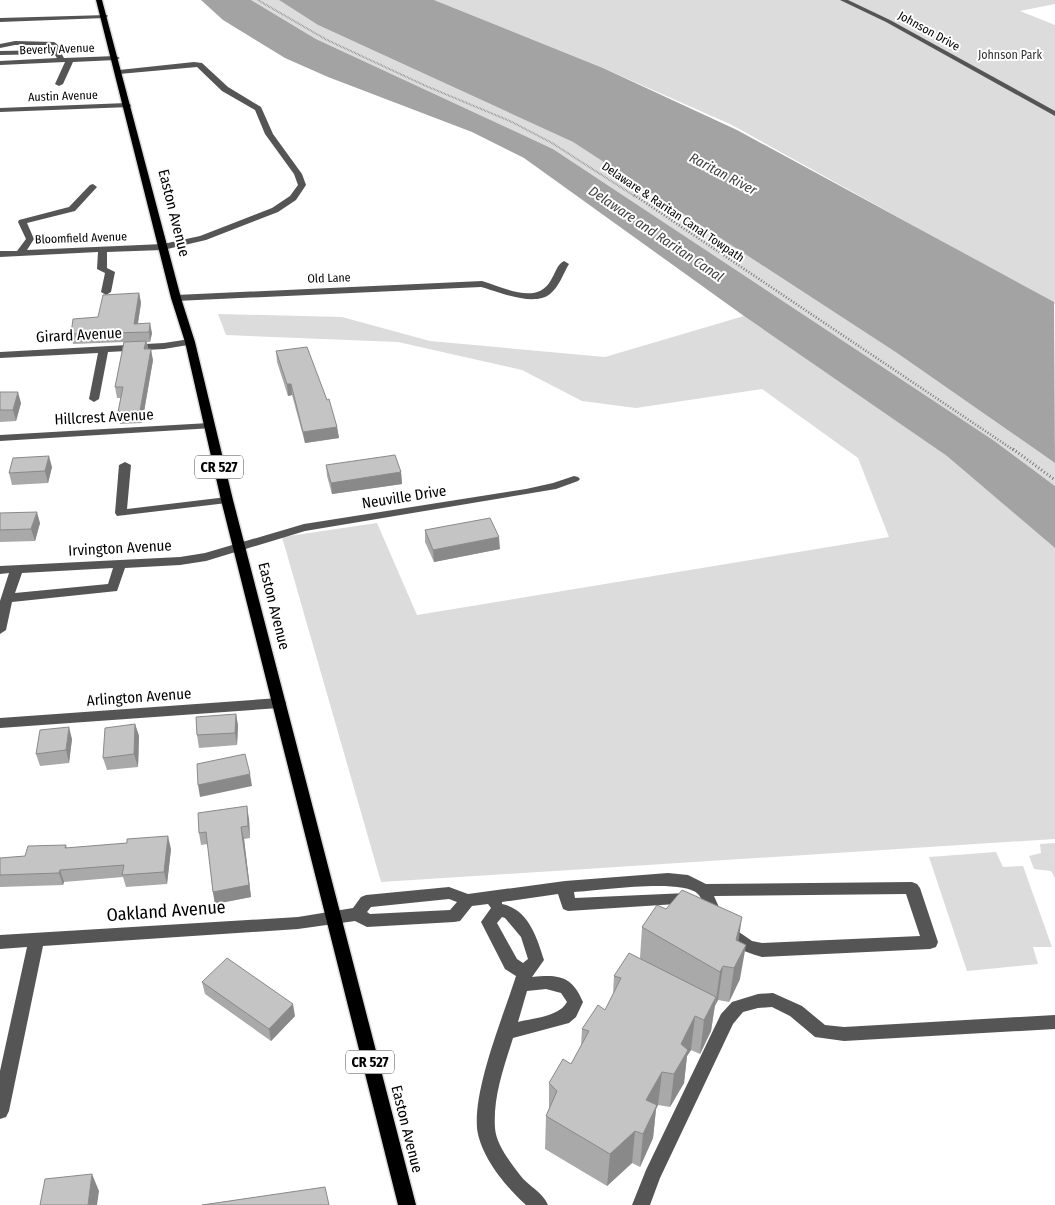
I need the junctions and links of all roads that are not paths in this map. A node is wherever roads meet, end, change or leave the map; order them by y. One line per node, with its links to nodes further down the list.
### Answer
1 (99, 0): 5 (main road, Easton Avenue / CR 527)
2 (107, 0): 5 (main road, Easton Avenue / CR 527)
3 (843, 0): 18 (street, Johnson Drive)
4 (78, 12): 6 (street)
5 (105, 16): 6 (street); 11 (main road, Easton Avenue / CR 527)
6 (53, 18): 7 (street)
7 (0, 20)
8 (0, 46): 9 (street)
9 (57, 52): 10 (street); 12 (street)
10 (0, 53)
11 (116, 58): 12 (street, Beverly Avenue); 14 (main road, Easton Avenue / CR 527)
12 (66, 60): 13 (street, Beverly Avenue); 15 (street)
13 (0, 62)
14 (119, 72): 16 (main road, Easton Avenue / CR 527); 20 (street, Bloomfield Avenue)
15 (59, 84)
16 (127, 105): 17 (street, Austin Avenue); 20 (main road, Easton Avenue / CR 527)
17 (0, 110)
18 (1055, 114)
19 (93, 187): 22 (street)
20 (164, 247): 21 (street, Bloomfield Avenue); 26 (main road, Easton Avenue / CR 527)
21 (103, 250): 22 (street, Bloomfield Avenue); 25 (street)
22 (20, 253): 23 (street, Bloomfield Avenue)
23 (0, 254)
24 (564, 264): 26 (street, Old Lane)
25 (106, 292)
26 (176, 298): 27 (main road, Easton Avenue / CR 527)
27 (190, 342): 28 (street, Girard Avenue); 31 (main road, Easton Avenue / CR 527)
28 (104, 349): 29 (street, Girard Avenue); 30 (street)
29 (0, 354)
30 (94, 399)
31 (209, 426): 32 (street, Hillcrest Avenue); 35 (main road, Easton Avenue / CR 527)
32 (0, 438)
33 (125, 465): 35 (street)
34 (574, 479): 36 (street, Neuville Drive)
35 (227, 500): 36 (main road, Easton Avenue / CR 527)
36 (240, 547): 37 (street, Irvington Avenue); 42 (main road, Easton Avenue / CR 527)
37 (120, 564): 38 (street, Irvington Avenue); 40 (street)
38 (17, 569): 39 (street, Irvington Avenue); 40 (street)
39 (0, 570)
40 (7, 598): 41 (street)
41 (0, 630)
42 (280, 703): 43 (street, Arlington Avenue); 50 (main road, Easton Avenue / CR 527)
43 (0, 723)
44 (565, 887): 45 (street); 46 (street); 48 (street)
45 (704, 890): 45 (street)
46 (687, 899)
47 (468, 900): 48 (street); 49 (street); 49 (street)
48 (495, 904): 53 (street); 53 (street)
49 (358, 914): 50 (street, Oakland Avenue)
50 (334, 918): 51 (street, Oakland Avenue); 57 (main road, Easton Avenue / CR 527)
51 (37, 939): 52 (street, Oakland Avenue); 56 (street)
52 (0, 942)
53 (524, 979): 55 (street); 55 (street)
54 (1055, 1022): 59 (street)
55 (507, 1032): 58 (street)
56 (0, 1111)
57 (407, 1205)
58 (539, 1205)
59 (641, 1205)

